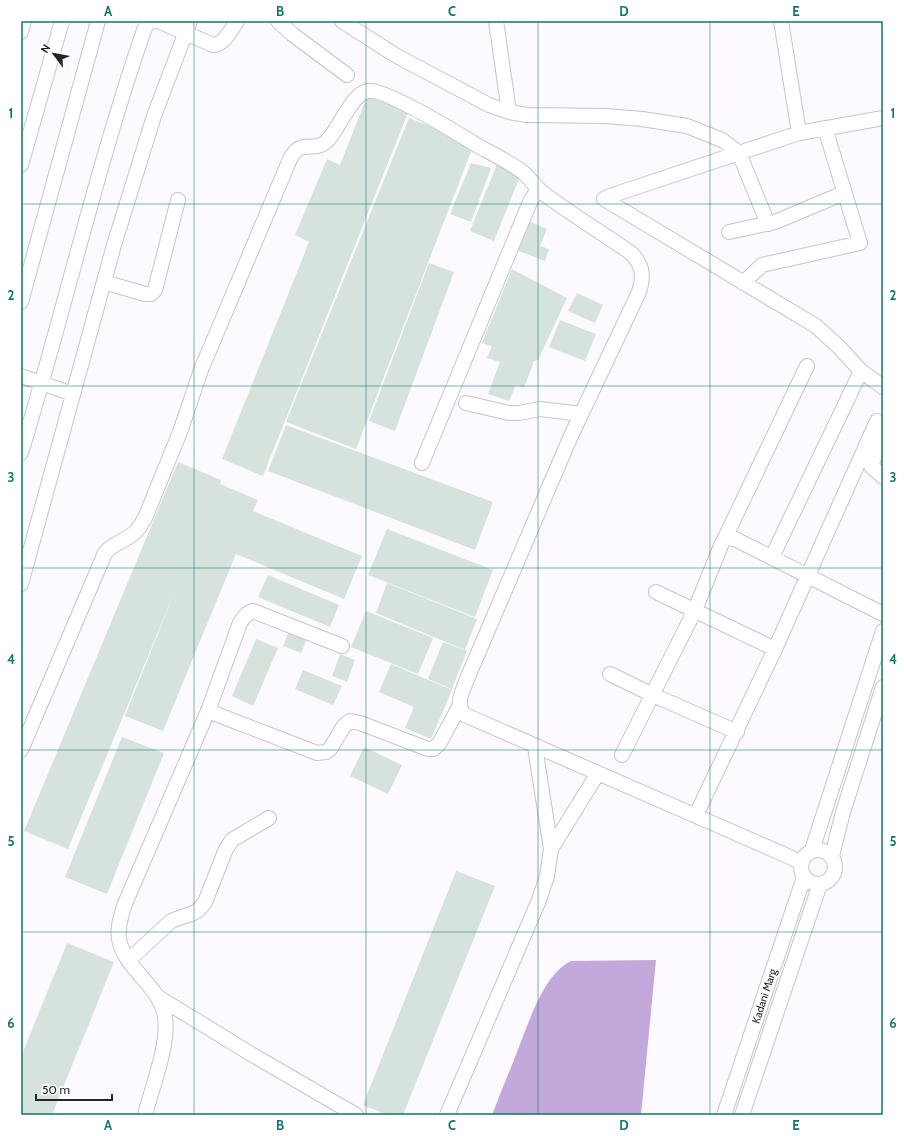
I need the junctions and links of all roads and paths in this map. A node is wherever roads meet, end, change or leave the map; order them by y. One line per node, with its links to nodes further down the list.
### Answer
1 (24, 21): 11 (street)
2 (62, 21): 18 (street)
3 (98, 21): 26 (street)
4 (152, 21): 10 (street); 30 (street)
5 (237, 21): 10 (street)
6 (278, 21): 12 (street)
7 (342, 21): 13 (street)
8 (496, 21): 13 (street)
9 (781, 21): 16 (street)
10 (187, 27): 24 (street)
11 (21, 32)
12 (347, 75)
13 (509, 112): 17 (street)
14 (883, 118): 15 (street)
15 (825, 128): 16 (street); 20 (street)
16 (799, 133): 17 (street)
17 (739, 153): 22 (street); 25 (street)
18 (21, 165)
19 (538, 189): 34 (street); 38 (street); 57 (street)
20 (844, 193): 22 (street); 25 (street)
21 (178, 200): 24 (street)
22 (768, 224): 23 (street)
23 (729, 232)
24 (104, 282): 32 (street)
25 (743, 283): 28 (street)
26 (21, 302)
27 (807, 366): 40 (street)
28 (861, 371): 31 (street); 41 (street)
29 (21, 376): 30 (street)
30 (42, 384): 32 (street); 37 (street)
31 (883, 387)
32 (73, 394): 43 (street)
33 (466, 402): 34 (street)
34 (581, 414): 53 (street)
35 (877, 421): 42 (street)
36 (883, 435): 39 (street)
37 (21, 453)
38 (422, 462)
39 (883, 477)
40 (724, 540): 41 (street); 45 (street)
41 (772, 557): 42 (street)
42 (808, 575): 46 (street); 49 (street)
43 (21, 584)
44 (656, 592): 45 (street)
45 (695, 610): 49 (street); 52 (street)
46 (883, 614)
47 (883, 632): 63 (street)
48 (342, 646): 54 (street)
49 (775, 649): 55 (street)
50 (610, 674): 52 (street)
51 (883, 687): 64 (street)
52 (653, 695): 55 (street); 58 (street)
53 (459, 707): 54 (street); 56 (street)
54 (208, 711): 67 (street)
55 (737, 732): 60 (street)
56 (535, 747): 59 (street); 62 (street)
57 (21, 750)
58 (622, 755)
59 (598, 773): 60 (street); 62 (street)
60 (696, 815): 65 (street)
61 (270, 818): 67 (street)
62 (551, 849): 71 (street)
63 (812, 850): 64 (street); 65 (street)
64 (832, 856): 66 (street)
65 (802, 870): 66 (street); 72 (street, Kadani Marg)
66 (820, 884): 73 (street, Kadani Marg)
67 (128, 960): 68 (street)
68 (158, 997): 69 (street); 70 (street)
69 (145, 1115)
70 (356, 1115)
71 (447, 1115)
72 (724, 1115)
73 (742, 1115)

